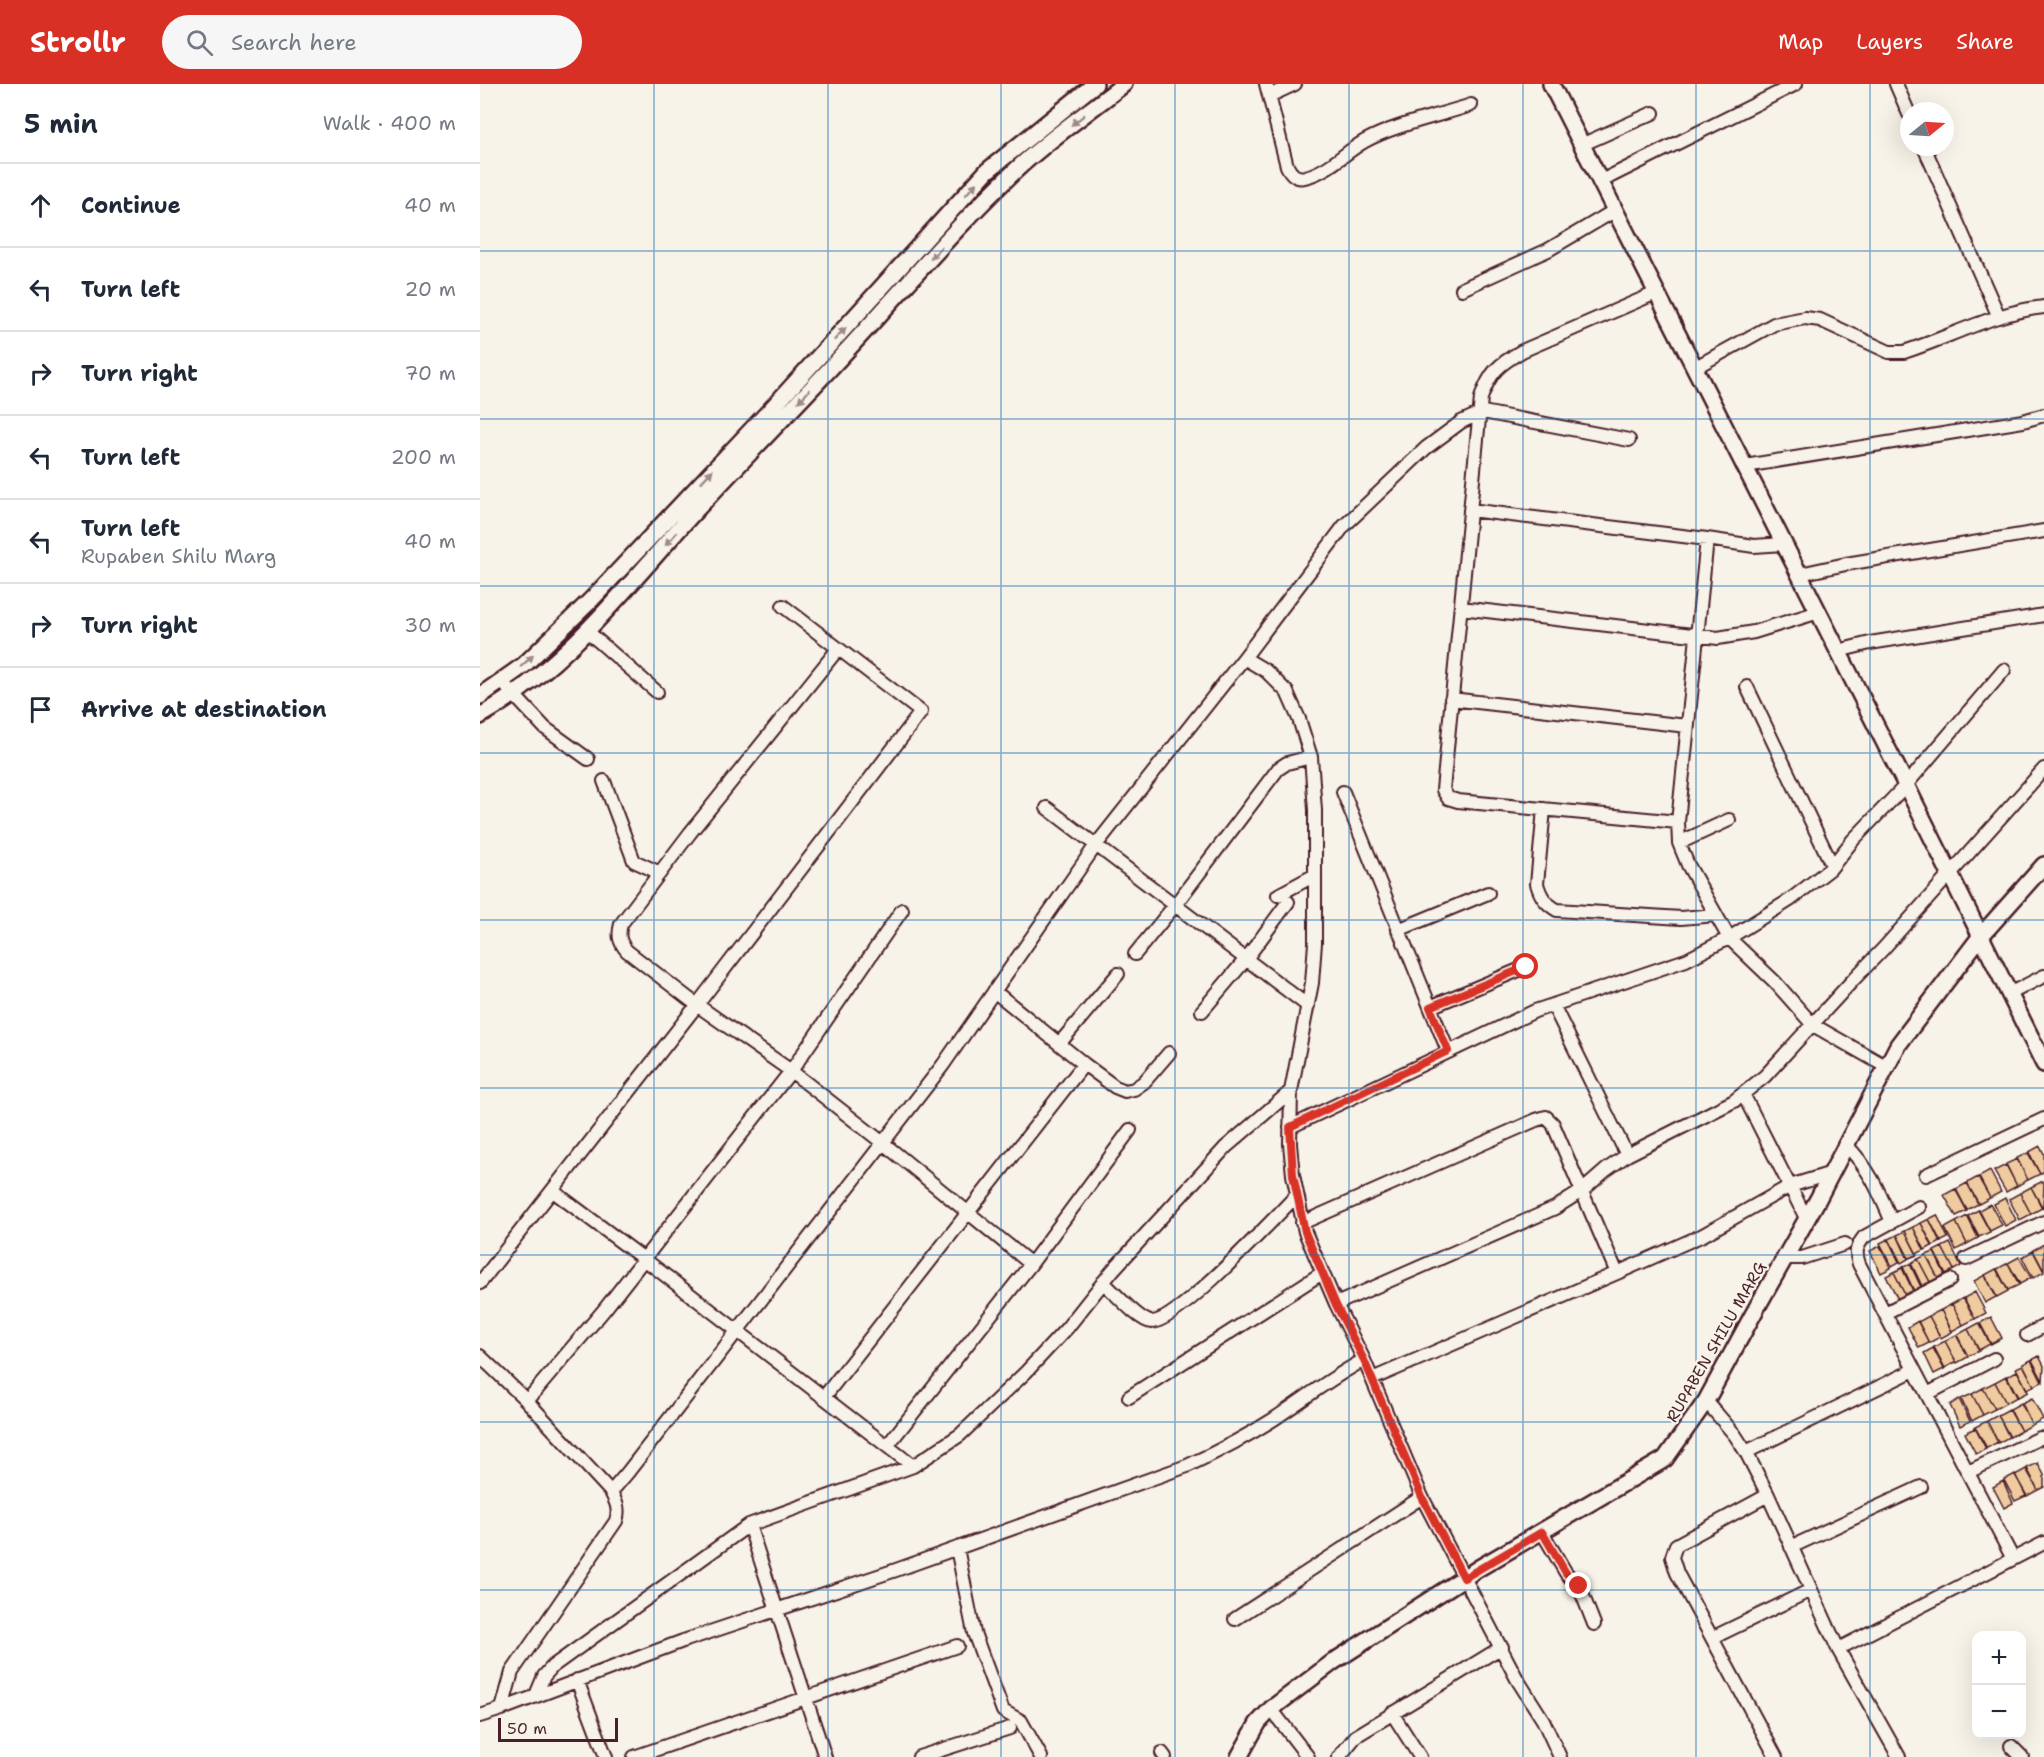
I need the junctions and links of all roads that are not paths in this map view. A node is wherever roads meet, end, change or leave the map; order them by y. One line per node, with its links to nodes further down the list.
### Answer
1 (1095, 84): 39 (street, one-way to 1)
2 (1124, 84): 33 (street, one-way to 33)
3 (1295, 84): 7 (street)
4 (1551, 84): 11 (street)
5 (1796, 84): 13 (street)
6 (1896, 84): 8 (street)
7 (1267, 90): 9 (street)
8 (1904, 102)
9 (1471, 105)
10 (1653, 113): 11 (street)
11 (1581, 145): 13 (street)
12 (1928, 156): 18 (street)
13 (1599, 182): 14 (street)
14 (1614, 211): 15 (street); 16 (street)
15 (1462, 289)
16 (1656, 293): 19 (street); 20 (street)
17 (2044, 307): 18 (street)
18 (1999, 317): 19 (street)
19 (1694, 368): 23 (street)
20 (1480, 414): 22 (street); 24 (street); 37 (street)
21 (2044, 416): 23 (street)
22 (1629, 440)
23 (1744, 466): 27 (street)
24 (1470, 510): 26 (street); 30 (street)
25 (2044, 531): 28 (street)
26 (1707, 539): 27 (street); 34 (street)
27 (1784, 544): 28 (street)
28 (1800, 574): 31 (street)
29 (783, 606): 35 (street)
30 (1461, 608): 34 (street); 44 (street)
31 (1819, 612): 34 (street); 36 (street)
32 (2044, 615): 36 (street)
33 (587, 631): 41 (street); 42 (street)
34 (1696, 637): 46 (street)
35 (838, 649): 61 (street); 78 (street)
36 (1838, 651): 51 (street)
37 (1244, 658): 47 (street); 58 (street)
38 (2004, 670): 51 (street)
39 (502, 682): 42 (street); 43 (street)
40 (1747, 687): 60 (street)
41 (657, 692)
42 (513, 695): 45 (street); 48 (street)
43 (480, 696)
44 (1451, 699): 46 (street); 54 (street)
45 (480, 716)
46 (1687, 726): 56 (street)
47 (1311, 757): 62 (street); 65 (street)
48 (588, 759)
49 (2044, 768): 63 (street)
50 (604, 781): 61 (street)
51 (1906, 785): 60 (street); 63 (street)
52 (1343, 792): 68 (street)
53 (1047, 808): 58 (street)
54 (1544, 809): 56 (street); 67 (street)
55 (1729, 820): 57 (street)
56 (1678, 822): 57 (street)
57 (1679, 843): 67 (street)
58 (1096, 845): 65 (street); 76 (street)
59 (2044, 865): 69 (street, RUPABEN SHILU MARG)
60 (1832, 866): 70 (street)
61 (660, 873): 78 (street)
62 (1315, 875): 72 (street); 80 (street)
63 (1949, 876): 69 (street); 83 (street)
64 (1488, 893): 68 (street)
65 (1175, 905): 71 (street); 72 (street)
66 (902, 910): 90 (street)
67 (1716, 915): 70 (street)
68 (1398, 930): 81 (street)
69 (1980, 937): 77 (street); 89 (street, RUPABEN SHILU MARG)
70 (1729, 938): 79 (street); 83 (street)
71 (1135, 954)
72 (1246, 959): 80 (street); 82 (street)
73 (1526, 967): 81 (street)
74 (1118, 974): 84 (street)
75 (2044, 976): 77 (street)
76 (994, 992): 84 (street); 96 (street)
77 (2009, 994): 88 (street)
78 (697, 1005): 90 (street); 102 (street)
79 (1553, 1005): 85 (street); 98 (street)
80 (1308, 1006): 91 (street)
81 (1430, 1007): 85 (street)
82 (1202, 1011)
83 (1813, 1025): 89 (street); 92 (street)
84 (1059, 1044): 87 (street)
85 (1448, 1051): 94 (street)
86 (1169, 1053): 87 (street)
87 (1084, 1064): 106 (street)
88 (2044, 1065)
89 (1887, 1067): 97 (street, RUPABEN SHILU MARG)
90 (791, 1071): 96 (street); 113 (street)
91 (1291, 1091): 94 (street); 119 (street)
92 (1743, 1094): 98 (street); 101 (street)
93 (2044, 1119): 100 (street)
94 (1290, 1127): 104 (street)
95 (1130, 1130): 115 (street)
96 (883, 1143): 106 (street); 124 (street)
97 (1846, 1145): 99 (street, RUPABEN SHILU MARG); 108 (street)
98 (1627, 1155): 103 (street)
99 (1832, 1173): 101 (street); 107 (street, RUPABEN SHILU MARG)
100 (1926, 1175)
101 (1790, 1186): 107 (street); 117 (street)
102 (552, 1191): 113 (street); 120 (street)
103 (1582, 1191): 110 (street); 117 (street); 121 (street)
104 (1297, 1195): 110 (street); 119 (street)
105 (1919, 1207): 108 (street)
106 (969, 1213): 115 (street); 132 (street)
107 (1807, 1220): 112 (street, RUPABEN SHILU MARG)
108 (1892, 1222): 122 (street)
109 (2044, 1222): 114 (street)
110 (1302, 1223): 116 (street)
111 (1845, 1244): 112 (street)
112 (1784, 1258): 135 (street, RUPABEN SHILU MARG)
113 (644, 1259): 124 (street); 134 (street)
114 (1966, 1259)
115 (1032, 1264): 137 (street)
116 (1322, 1273): 121 (street); 133 (street)
117 (1617, 1273): 130 (street)
118 (1950, 1280): 122 (street)
119 (1103, 1282): 139 (street)
120 (480, 1283)
121 (1336, 1305): 128 (street)
122 (1885, 1313): 129 (street)
123 (2044, 1326): 125 (street)
124 (738, 1330): 132 (street); 142 (street)
125 (2027, 1335)
126 (480, 1356): 134 (street)
127 (1994, 1359): 131 (street)
128 (1364, 1360): 130 (street); 149 (street)
129 (1914, 1370): 131 (street); 138 (street)
130 (1372, 1379): 144 (street)
131 (1927, 1394): 140 (street)
132 (824, 1397): 137 (street)
133 (1129, 1397)
134 (528, 1401): 142 (street)
135 (1706, 1401): 138 (street); 146 (street, RUPABEN SHILU MARG)
136 (2040, 1438): 140 (street)
137 (887, 1446): 139 (street)
138 (1746, 1452): 143 (street)
139 (913, 1466): 145 (street)
140 (1968, 1472): 150 (street)
141 (1921, 1487): 148 (street)
142 (611, 1492): 163 (street)
143 (1767, 1495): 148 (street); 156 (street)
144 (1422, 1497): 151 (street); 154 (street)
145 (749, 1525): 153 (street); 161 (street)
146 (1542, 1532): 151 (street, RUPABEN SHILU MARG); 155 (street)
147 (2044, 1543): 150 (street)
148 (1791, 1547): 152 (street)
149 (957, 1548): 153 (street); 174 (street)
150 (2013, 1559): 159 (street)
151 (1464, 1578): 158 (street); 164 (street, RUPABEN SHILU MARG)
152 (1811, 1590): 156 (street); 159 (street)
153 (776, 1611): 160 (street); 162 (street)
154 (1235, 1618)
155 (1594, 1624)
156 (1712, 1638): 180 (street)
157 (957, 1646): 162 (street)
158 (1502, 1647): 165 (street); 179 (street)
159 (1838, 1648): 169 (street)
160 (577, 1680): 161 (street); 170 (street)
161 (536, 1695): 163 (street)
162 (806, 1698): 171 (street); 172 (street)
163 (502, 1709): 166 (street)
164 (1271, 1709): 175 (street, RUPABEN SHILU MARG); 176 (street)
165 (1392, 1713): 177 (street); 178 (street)
166 (480, 1716)
167 (1010, 1728): 173 (street)
168 (2011, 1746): 181 (street)
169 (1896, 1756)
170 (606, 1757)
171 (634, 1757)
172 (825, 1757)
173 (918, 1757)
174 (1041, 1757)
175 (1239, 1757)
176 (1308, 1757)
177 (1339, 1757)
178 (1420, 1757)
179 (1560, 1757)
180 (1776, 1757)
181 (2022, 1757)

